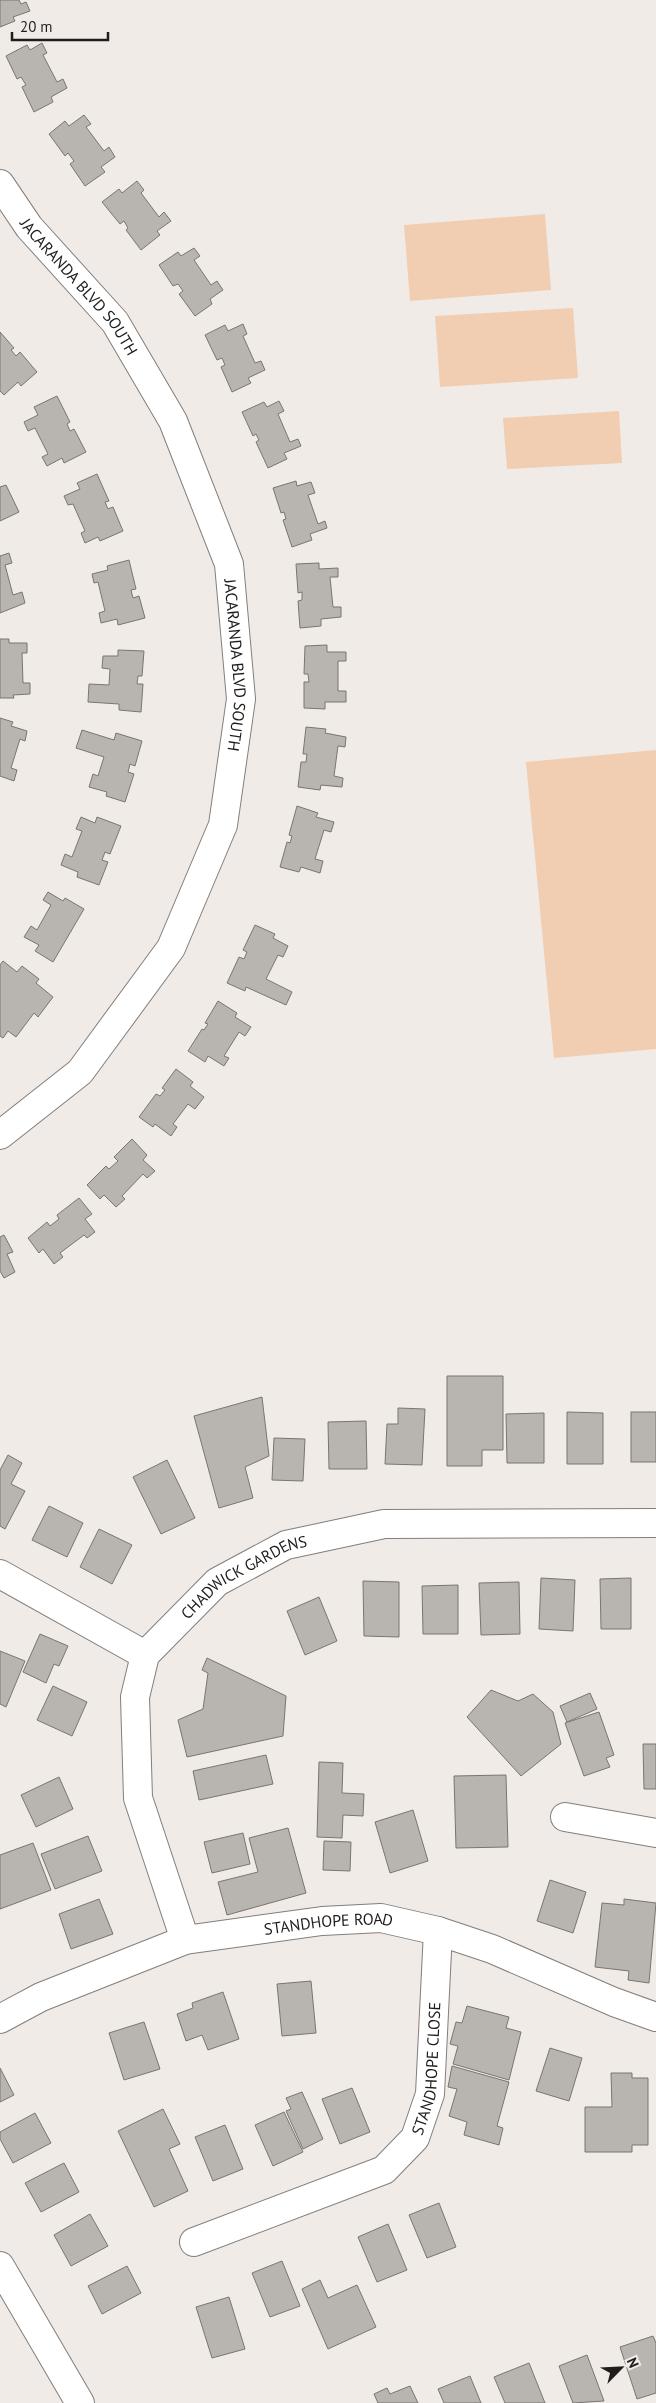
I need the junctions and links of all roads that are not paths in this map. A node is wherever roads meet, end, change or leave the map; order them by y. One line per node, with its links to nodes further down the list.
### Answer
1 (0, 184): 2 (street, JACARANDA BLVD SOUTH)
2 (0, 1135)
3 (656, 1523): 5 (street, CHADWICK GARDENS)
4 (0, 1574): 5 (street)
5 (145, 1655): 9 (street)
6 (565, 1817): 7 (street)
7 (656, 1833)
8 (438, 1931): 9 (street, STANDHOPE ROAD); 10 (street, STANDHOPE ROAD); 12 (street, STANDHOPE CLOSE)
9 (185, 1940): 11 (street, STANDHOPE ROAD)
10 (656, 2017)
11 (0, 2019)
12 (194, 2242)
13 (0, 2266): 14 (street)
14 (80, 2403)

